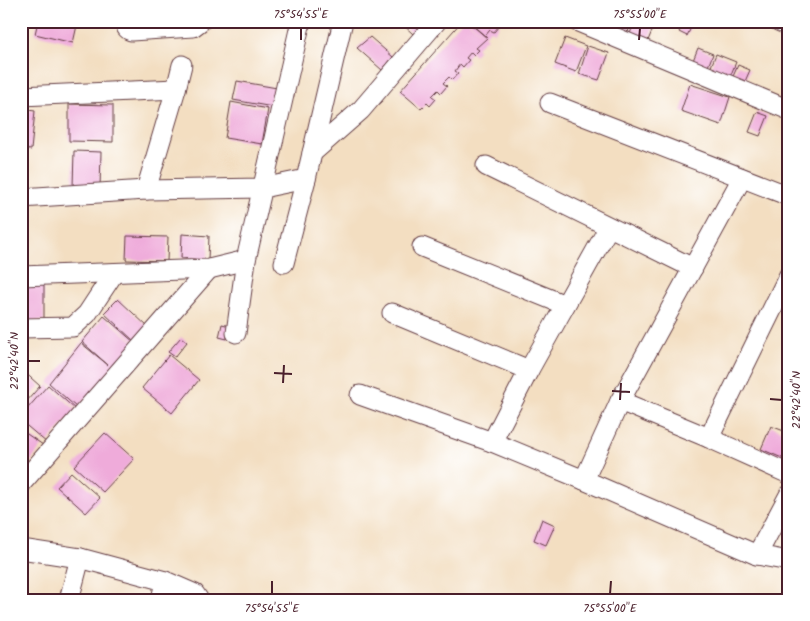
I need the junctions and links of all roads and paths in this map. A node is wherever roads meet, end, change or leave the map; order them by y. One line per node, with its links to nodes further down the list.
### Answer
1 (126, 21): 2 (street)
2 (201, 21)
3 (301, 21): 18 (street)
4 (343, 21): 14 (street)
5 (437, 21): 14 (street)
6 (576, 21): 13 (street)
7 (778, 21): 8 (street)
8 (789, 26)
9 (182, 65): 10 (street)
10 (176, 89): 11 (street); 19 (street)
11 (21, 96)
12 (550, 103): 16 (street)
13 (789, 110)
14 (312, 153): 17 (street)
15 (486, 166): 22 (street)
16 (742, 178): 20 (street); 26 (street)
17 (306, 179): 18 (street); 25 (street)
18 (262, 188): 19 (street); 24 (street)
19 (146, 190): 21 (street)
20 (789, 196)
21 (21, 198)
22 (611, 228): 26 (street); 31 (street)
23 (422, 247): 31 (street)
24 (246, 260): 27 (street); 34 (street)
25 (284, 263)
26 (693, 268): 37 (street)
27 (209, 269): 28 (street); 42 (street)
28 (114, 273): 29 (street); 33 (street)
29 (21, 276)
30 (789, 276): 38 (street)
31 (565, 305): 35 (street)
32 (392, 313): 35 (street)
33 (21, 328)
34 (236, 333)
35 (528, 370): 39 (street)
36 (360, 395): 39 (street)
37 (620, 401): 38 (street); 41 (street)
38 (710, 438): 40 (street)
39 (492, 442): 41 (street)
40 (789, 474)
41 (584, 480): 45 (street)
42 (21, 484)
43 (789, 495): 45 (street)
44 (21, 549): 46 (street)
45 (757, 555): 47 (street)
46 (80, 558): 48 (street); 49 (street)
47 (789, 561)
48 (165, 581): 50 (street); 51 (street)
49 (69, 600)
50 (161, 600)
51 (199, 600)

